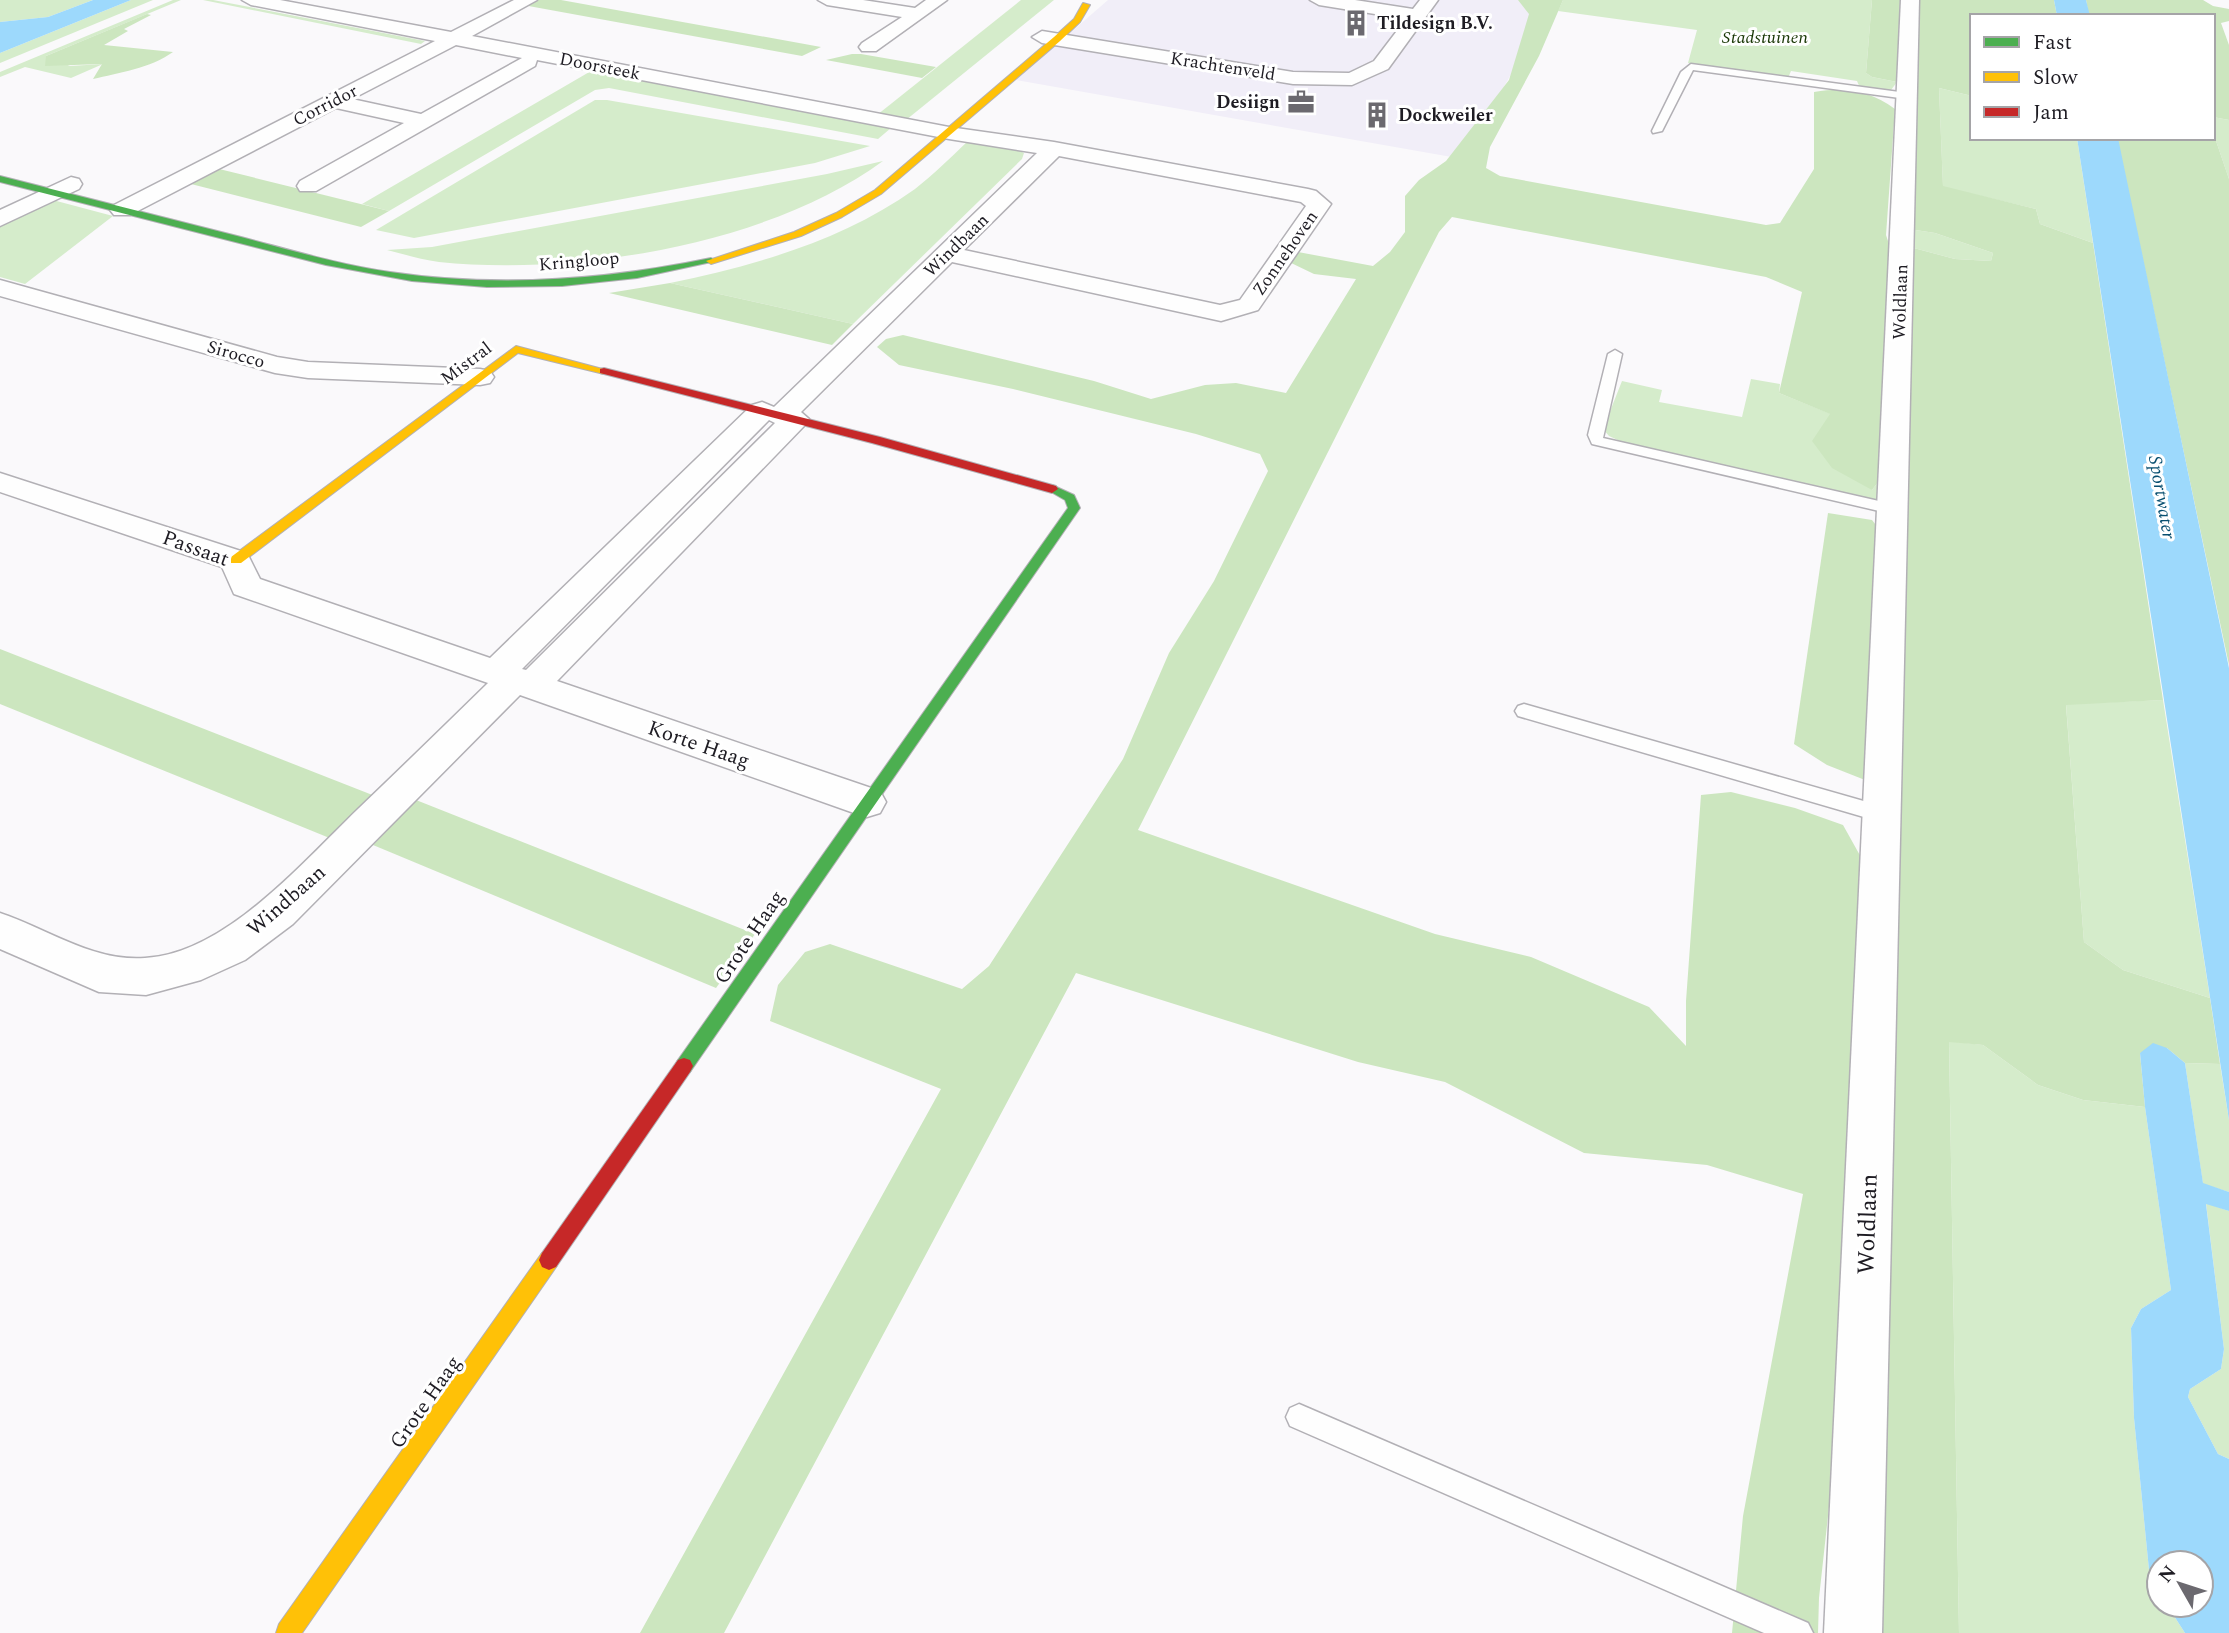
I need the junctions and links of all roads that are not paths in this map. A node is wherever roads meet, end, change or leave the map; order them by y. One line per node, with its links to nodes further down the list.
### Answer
1 (251, 0): 11 (street, Doorsteek)
2 (528, 0): 11 (street, Corridor)
3 (827, 0): 9 (street)
4 (938, 0): 9 (street)
5 (1319, 0): 8 (street, Krachtenveld)
6 (1910, 0): 14 (street, Woldlaan)
7 (1088, 2): 10 (street, Kringloop)
8 (1424, 7): 10 (street, Krachtenveld)
9 (919, 14): 12 (street)
10 (1049, 38): 17 (street, Kringloop)
11 (453, 39): 15 (street, Corridor); 17 (street, Doorsteek)
12 (869, 47)
13 (528, 62): 16 (street)
14 (1907, 96): 18 (lane); 32 (street, Woldlaan)
15 (333, 101): 16 (street); 24 (street, Corridor)
16 (424, 121): 22 (street)
17 (941, 131): 19 (street); 24 (street, Kringloop)
18 (1657, 131)
19 (1054, 149): 26 (street, Windbaan); 26 (street, Zonnehoven)
20 (0, 166): 23 (street, Kringloop)
21 (0, 179): 23 (street, Kringloop)
22 (308, 186)
23 (62, 188): 24 (street, Kringloop); 25 (street)
24 (131, 205)
25 (0, 219)
26 (948, 254): 30 (street, Windbaan)
27 (0, 288): 29 (street, Sirocco)
28 (1615, 354): 32 (lane)
29 (480, 376): 30 (street, Mistral); 33 (street, Mistral)
30 (779, 415): 34 (street, Windbaan); 36 (street, Grote Haag)
31 (0, 482): 33 (street, Passaat)
32 (1892, 509): 37 (street, Woldlaan)
33 (236, 560): 34 (street, Passaat)
34 (514, 679): 36 (street, Korte Haag); 38 (street, Windbaan)
35 (1524, 711): 37 (lane)
36 (867, 802): 40 (street, Grote Haag)
37 (1881, 814): 42 (street, Woldlaan)
38 (0, 930)
39 (1299, 1417): 41 (lane)
40 (288, 1633)
41 (1798, 1633)
42 (1853, 1633)

